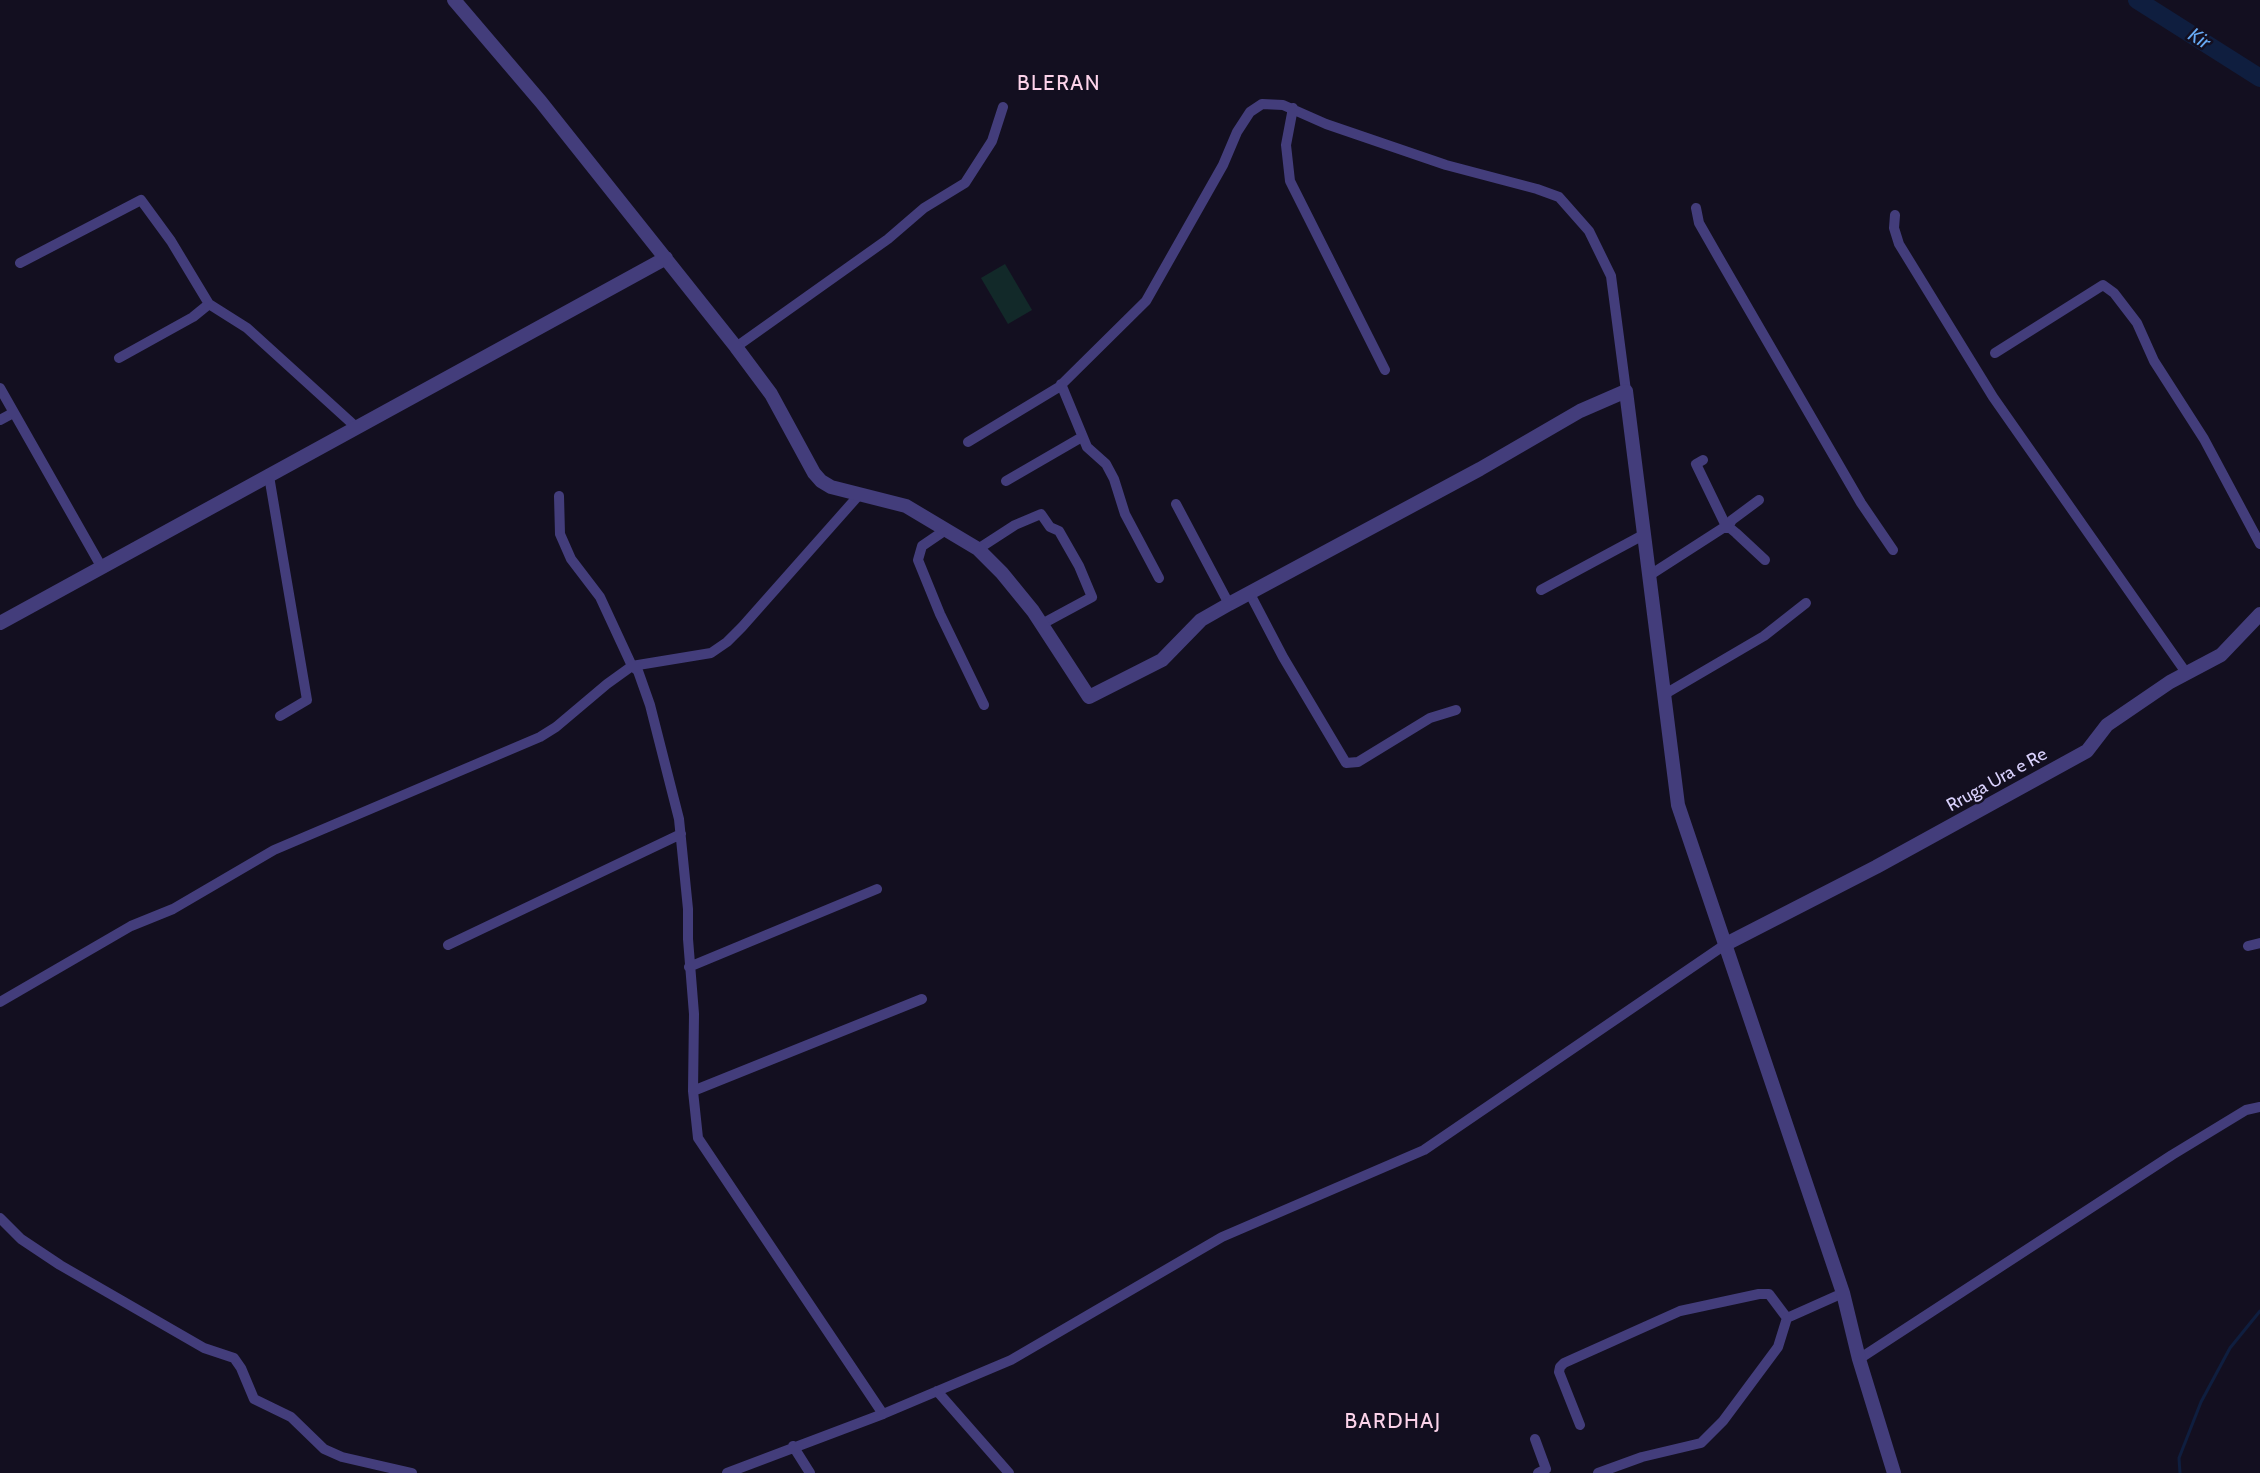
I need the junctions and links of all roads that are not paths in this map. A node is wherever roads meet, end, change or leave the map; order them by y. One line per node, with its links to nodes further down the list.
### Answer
1 (454, 0): 6 (street)
2 (1003, 107): 9 (street)
3 (1293, 108): 12 (street); 13 (street); 15 (street)
4 (1696, 208): 33 (street)
5 (1896, 214): 46 (street)
6 (666, 258): 9 (street); 18 (street)
7 (20, 263): 8 (street)
8 (209, 304): 11 (street); 18 (street)
9 (736, 347): 24 (street)
10 (1995, 353): 31 (street)
11 (119, 358)
12 (1385, 370)
13 (1061, 384): 19 (street); 20 (street)
14 (0, 388): 16 (street)
15 (1626, 391): 30 (street); 39 (street)
16 (13, 413): 17 (street); 35 (street)
17 (0, 420)
18 (356, 427): 22 (street)
19 (1082, 436): 23 (street); 37 (street)
20 (968, 442)
21 (1703, 460): 28 (street)
22 (269, 476): 35 (street); 50 (street)
23 (1006, 482)
24 (859, 495): 29 (street); 45 (street)
25 (559, 496): 45 (street)
26 (1759, 500): 28 (street)
27 (1176, 504): 41 (street)
28 (1726, 528): 34 (street); 36 (street)
29 (944, 531): 32 (street); 48 (street)
30 (1645, 534): 36 (street); 38 (street)
31 (2260, 544)
32 (978, 549): 44 (street); 44 (street)
33 (1893, 550)
34 (1765, 560)
35 (101, 566): 43 (street)
36 (1650, 574): 47 (street)
37 (1159, 578)
38 (1541, 590)
39 (1250, 592): 41 (street); 49 (street)
40 (1806, 603): 47 (street)
41 (1228, 604): 44 (street)
42 (2260, 614): 46 (street, Rruga Ura e Re)
43 (0, 622)
44 (1042, 624)
45 (632, 666): 51 (street); 59 (street)
46 (2187, 674): 54 (street, Rruga Ura e Re)
47 (1665, 694): 54 (street)
48 (984, 705)
49 (1456, 710)
50 (280, 716)
51 (681, 834): 55 (street); 57 (street)
52 (877, 890): 57 (street)
53 (2260, 943): 56 (street)
54 (1726, 944): 63 (street); 66 (street)
55 (448, 945)
56 (2248, 946)
57 (689, 967): 60 (street)
58 (922, 999): 60 (street)
59 (0, 1002)
60 (693, 1091): 67 (street)
61 (2260, 1107): 65 (street)
62 (0, 1218): 71 (street)
63 (1843, 1293): 64 (street); 65 (street)
64 (1787, 1318): 68 (street); 76 (street)
65 (1859, 1359): 77 (street)
66 (937, 1391): 67 (street); 74 (street)
67 (883, 1414): 70 (street)
68 (1580, 1425)
69 (1535, 1440): 75 (street)
70 (793, 1446): 72 (street); 73 (street)
71 (412, 1473)
72 (728, 1473)
73 (810, 1473)
74 (1009, 1473)
75 (1538, 1473)
76 (1598, 1473)
77 (1894, 1473)

